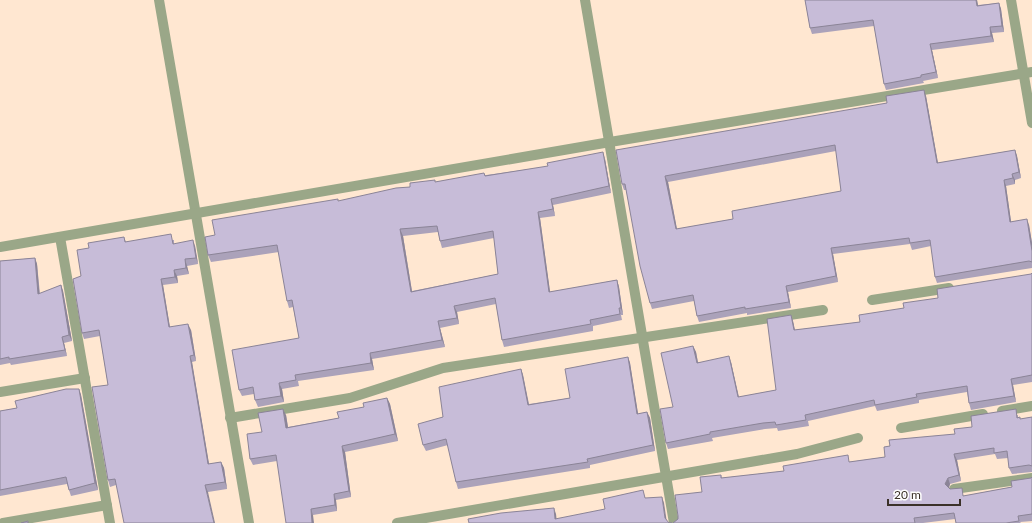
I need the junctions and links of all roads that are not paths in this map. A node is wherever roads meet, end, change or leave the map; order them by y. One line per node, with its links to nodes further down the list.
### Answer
1 (159, 0): 7 (street)
2 (585, 0): 6 (street)
3 (1011, 0): 4 (street)
4 (1028, 73): 5 (street); 6 (street)
5 (1032, 123)
6 (610, 142): 7 (street); 13 (street)
7 (195, 214): 8 (street); 17 (street)
8 (60, 237): 9 (street); 14 (street)
9 (0, 247)
10 (956, 287): 11 (street)
11 (872, 300)
12 (823, 310): 13 (street)
13 (643, 338): 17 (street); 20 (street)
14 (85, 378): 15 (street); 23 (street)
15 (0, 392)
16 (1032, 406): 18 (street)
17 (230, 418): 26 (street)
18 (901, 428)
19 (858, 438): 20 (street)
20 (666, 477): 27 (street); 28 (street)
21 (1032, 478): 22 (street)
22 (954, 489)
23 (107, 504): 24 (street); 25 (street)
24 (3, 523)
25 (110, 523)
26 (249, 523)
27 (396, 523)
28 (674, 523)

